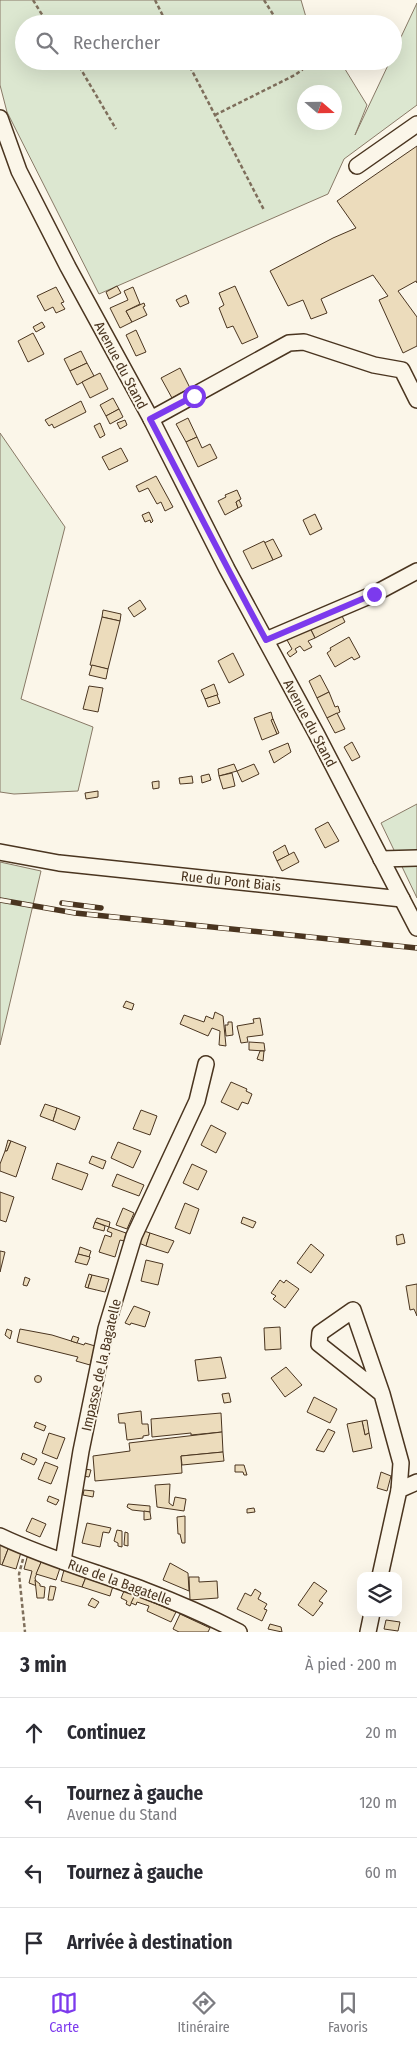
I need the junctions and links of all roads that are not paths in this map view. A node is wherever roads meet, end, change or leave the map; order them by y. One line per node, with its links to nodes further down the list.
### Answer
1 (0, 118): 6 (street, Avenue du Stand)
2 (417, 124): 3 (street)
3 (357, 166)
4 (410, 369): 5 (street); 6 (street)
5 (417, 400)
6 (150, 419): 8 (street, Avenue du Stand)
7 (417, 571): 8 (street)
8 (266, 640): 11 (street, Avenue du Stand)
9 (0, 852): 12 (street, Rue du Pont Biais)
10 (417, 858): 11 (street)
11 (381, 859): 12 (street, Avenue du Stand)
12 (402, 899): 13 (street, Avenue du Stand)
13 (417, 928)
14 (206, 1064): 19 (street, Impasse de la Bagatelle)
15 (382, 1394): 15 (street); 17 (street)
16 (417, 1482): 17 (street)
17 (399, 1490): 20 (street)
18 (0, 1536): 19 (street, Rue de la Bagatelle)
19 (62, 1561): 22 (street, Rue de la Bagatelle)
20 (381, 1572)
21 (371, 1617): 23 (street)
22 (238, 1632)
23 (368, 1632)

